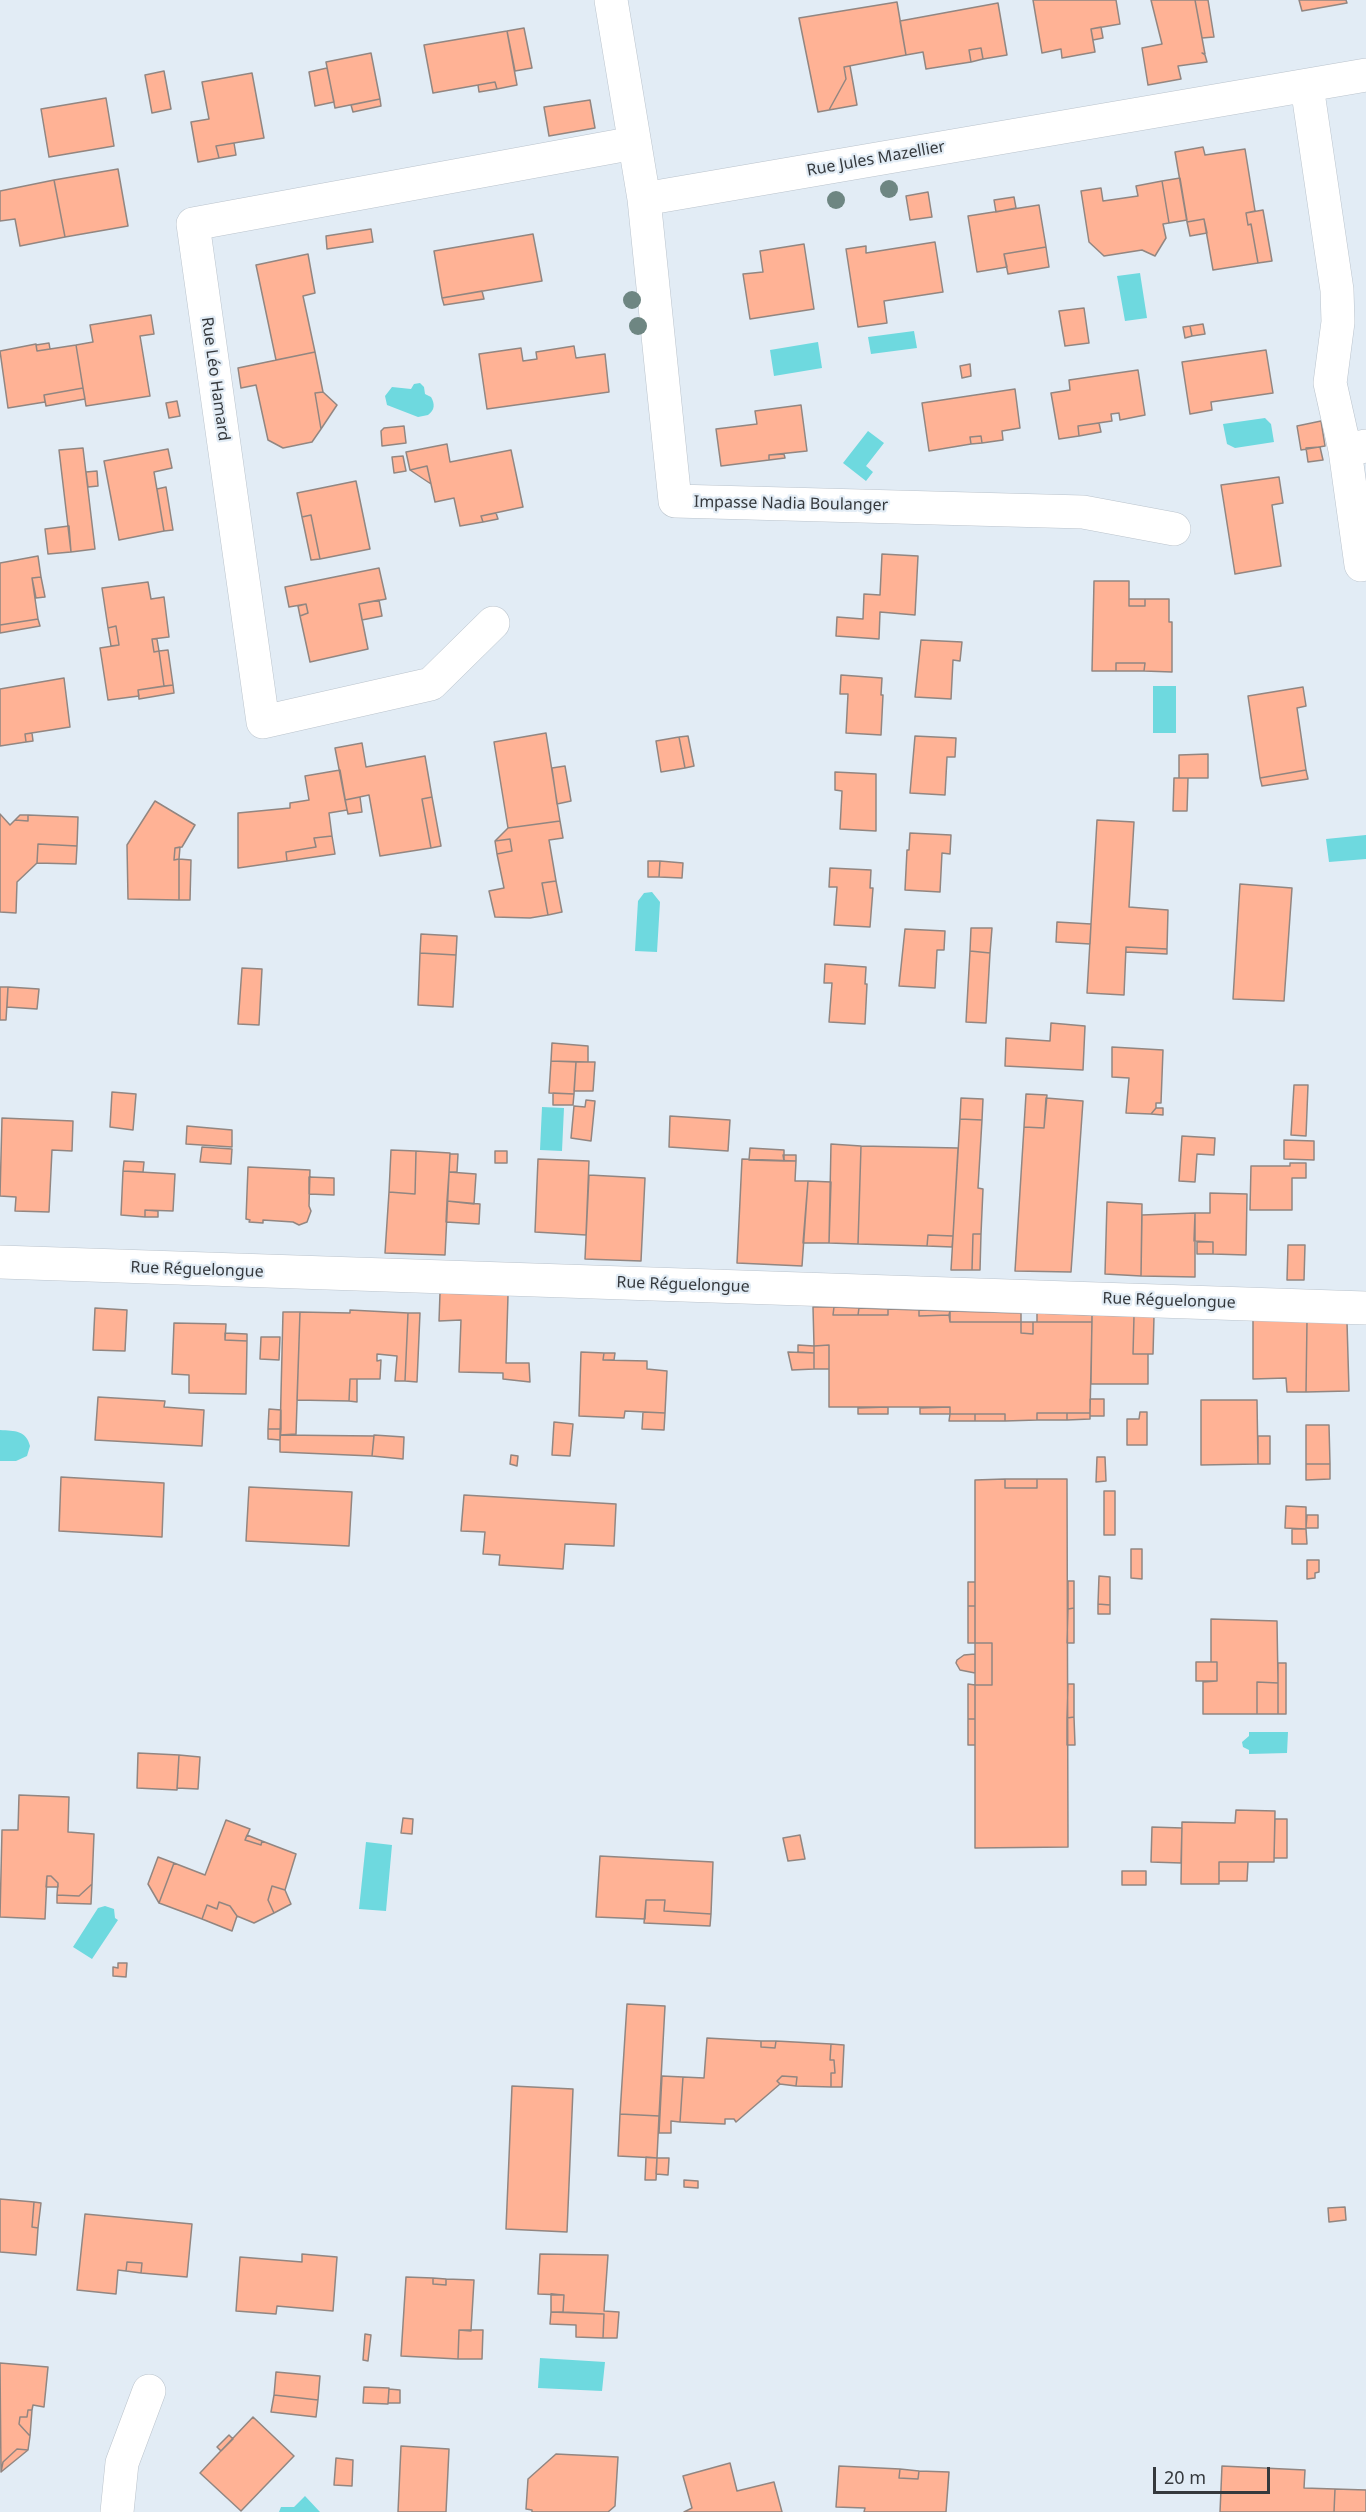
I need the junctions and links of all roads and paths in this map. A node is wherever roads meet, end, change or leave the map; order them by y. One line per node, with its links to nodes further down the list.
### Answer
1 (611, 0): 4 (street)
2 (1366, 75): 3 (street, Rue Jules Mazellier)
3 (1307, 86): 5 (street, Rue Jules Mazellier); 6 (street)
4 (634, 143): 5 (street); 9 (street, Rue Léo Hamard)
5 (644, 199): 7 (street, Impasse Nadia Boulanger)
6 (1355, 448): 8 (street)
7 (1174, 529)
8 (1361, 565)
9 (493, 623)
10 (0, 1262): 11 (street, Rue Réguelongue)
11 (1366, 1308)
12 (149, 2391): 13 (street)
13 (117, 2512)

